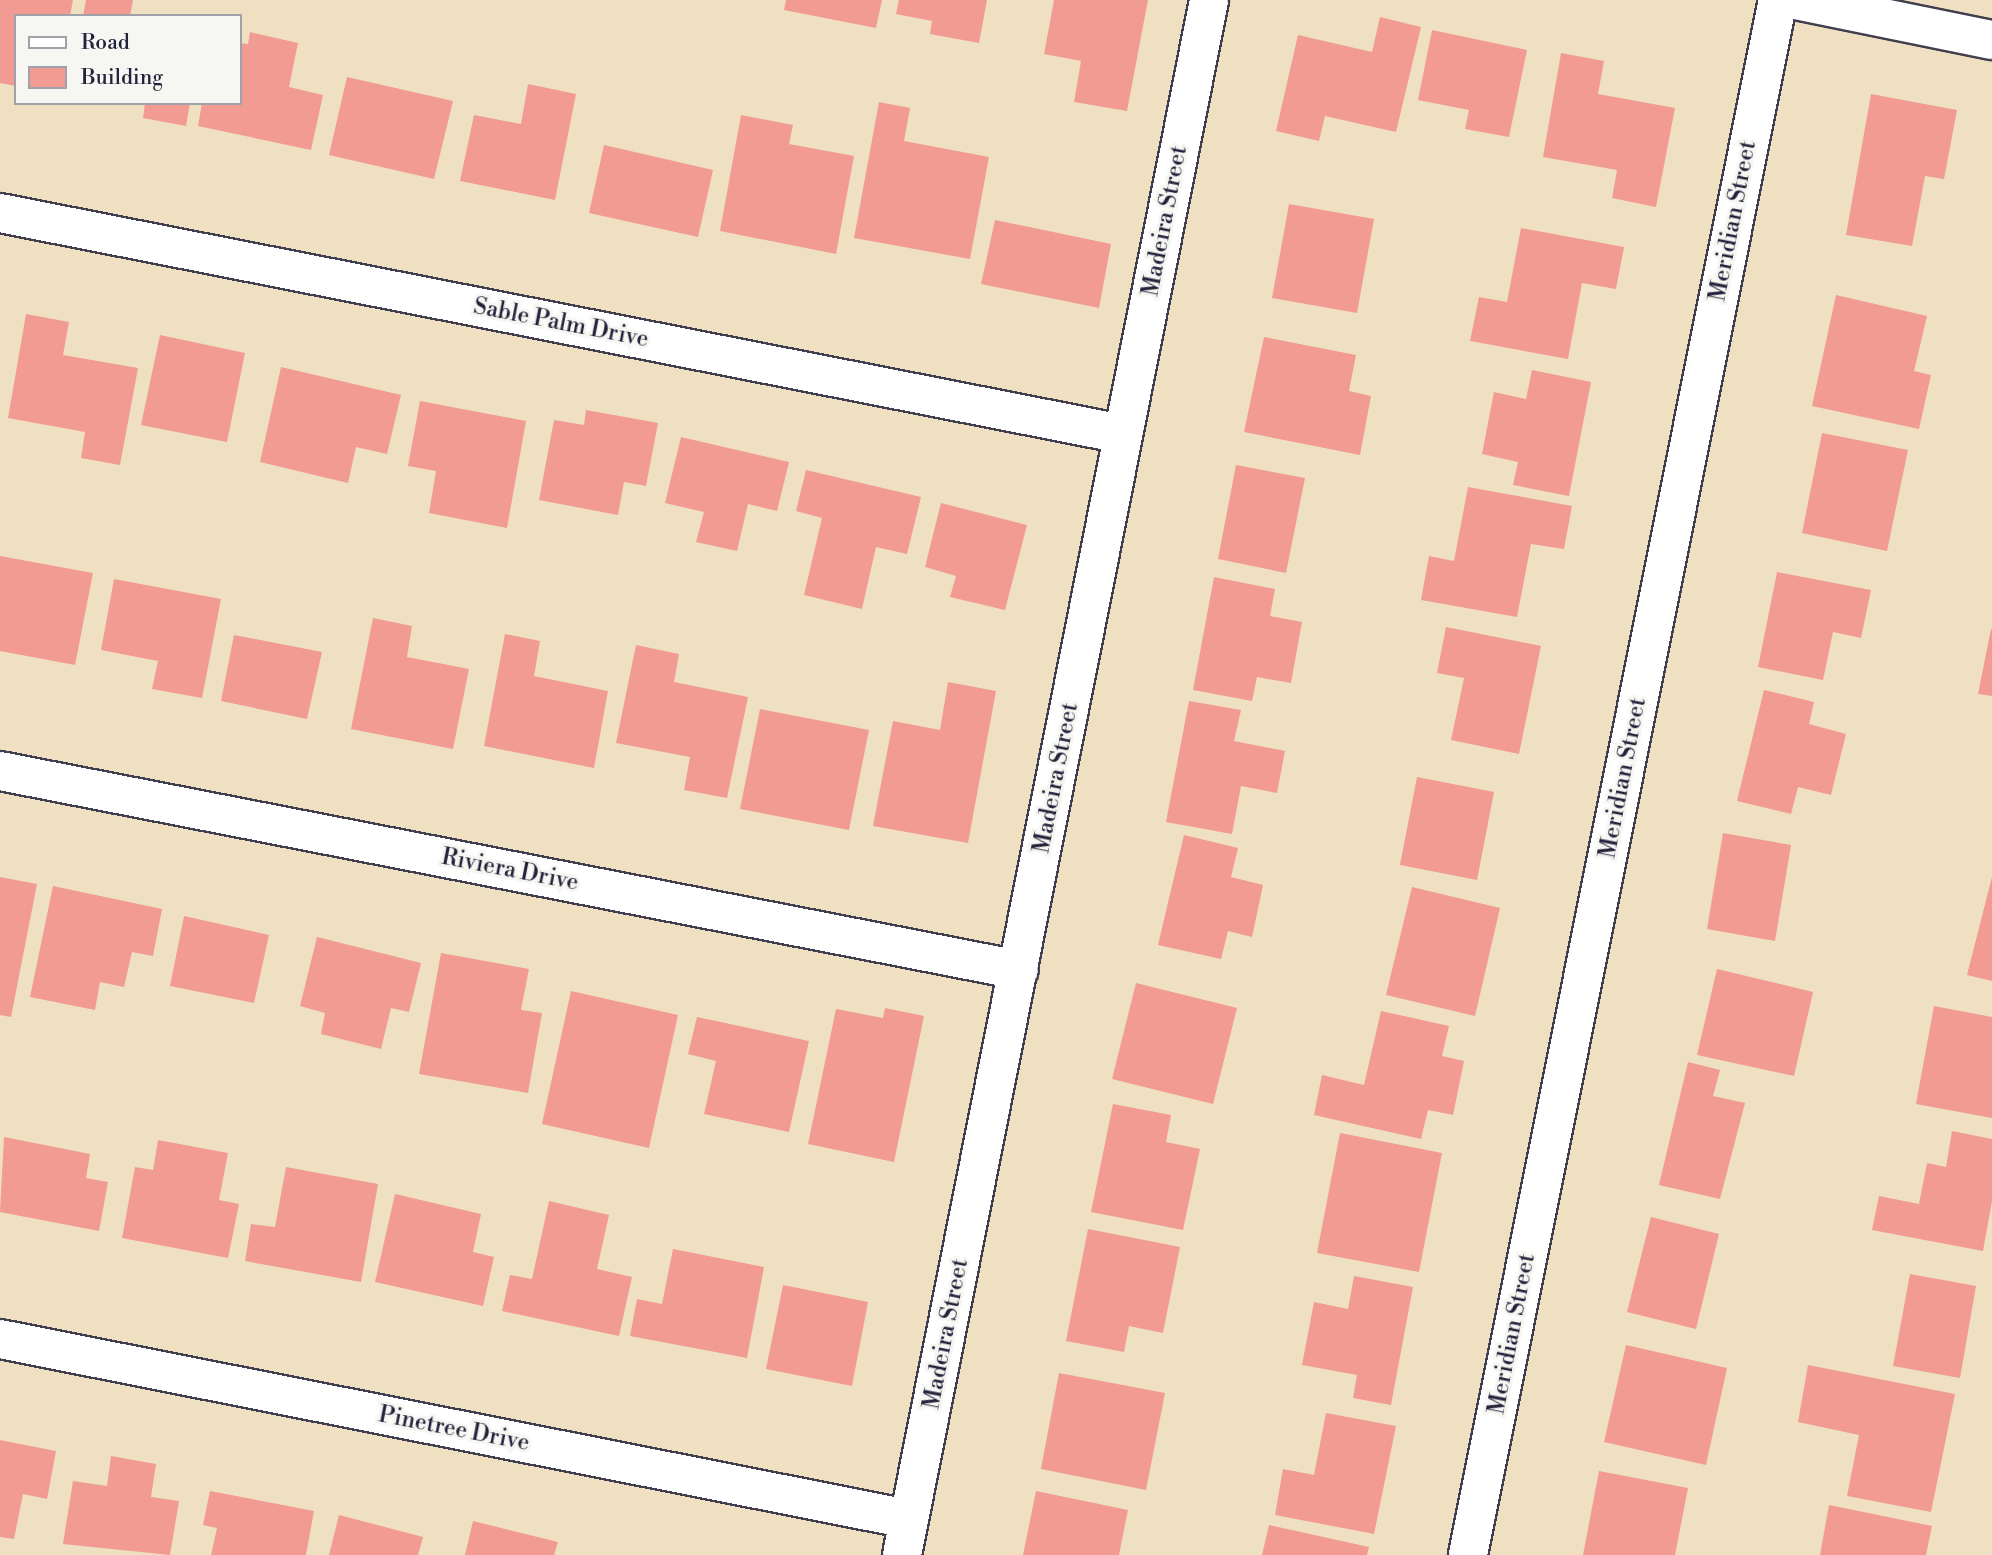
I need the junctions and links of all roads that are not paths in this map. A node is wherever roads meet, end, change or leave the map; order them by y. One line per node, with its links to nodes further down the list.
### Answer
1 (1209, 0): 6 (street, Madeira Street)
2 (1777, 0): 11 (street, Meridian Street)
3 (1795, 0): 4 (street)
4 (1992, 40)
5 (0, 213): 6 (street, Sable Palm Drive)
6 (1122, 434): 8 (street, Madeira Street)
7 (0, 771): 8 (street, Riviera Drive)
8 (1019, 970): 10 (street, Madeira Street)
9 (0, 1339): 10 (street, Pinetree Drive)
10 (905, 1537)
11 (1468, 1555)

